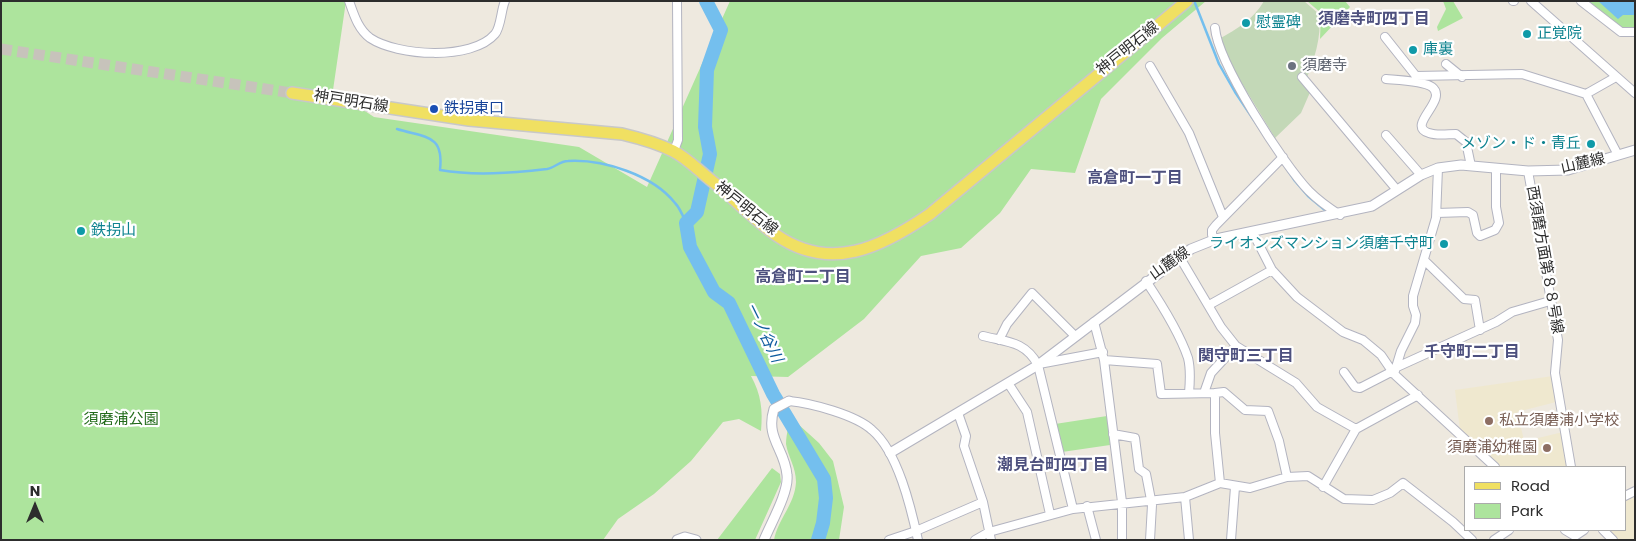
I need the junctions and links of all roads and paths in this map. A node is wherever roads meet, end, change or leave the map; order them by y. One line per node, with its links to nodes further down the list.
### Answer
1 (349, 1): 2 (street)
2 (505, 1)
3 (677, 1): 21 (street)
4 (1187, 1): 21 (main road, 神戸明石線)
5 (1581, 1): 8 (street)
6 (1534, 4): 14 (street)
7 (1215, 28): 23 (street)
8 (1635, 32)
9 (1385, 37): 13 (street)
10 (1446, 64): 13 (street)
11 (1150, 66): 32 (street)
12 (1302, 77): 29 (street)
13 (1462, 77): 18 (street)
14 (1616, 77): 16 (street); 18 (street)
15 (1386, 79): 24 (street)
16 (1634, 92)
17 (292, 93): 21 (main road, 神戸明石線)
18 (1586, 94): 22 (street)
19 (1386, 135): 28 (street)
20 (1635, 150): 22 (street, 山麓線)
21 (674, 151)
22 (1618, 156): 27 (street, 山麓線)
23 (1281, 159): 31 (street); 32 (street)
24 (1471, 166): 25 (street, 山麓線); 26 (street, 山麓線)
25 (1438, 168): 28 (street, 山麓線); 30 (street)
26 (1496, 168): 27 (street, 山麓線); 30 (street)
27 (1528, 171): 39 (street, 西須磨方面第８８号線)
28 (1422, 175): 29 (street, 山麓線)
29 (1397, 190): 31 (street, 山麓線)
30 (1437, 213): 36 (street)
31 (1340, 215): 33 (street, 山麓線)
32 (1223, 217): 34 (street)
33 (1253, 233): 34 (street, 山麓線); 37 (street)
34 (1216, 239): 35 (street, 山麓線)
35 (1179, 256): 38 (street, 山麓線); 40 (street)
36 (1424, 260): 42 (street); 49 (street)
37 (1272, 270): 40 (street); 49 (street)
38 (1146, 281): 41 (street, 山麓線); 54 (street)
39 (1550, 301): 42 (street); 62 (street, 西須磨方面第８８号線)
40 (1209, 305): 46 (street)
41 (1094, 322): 44 (street, 山麓線); 47 (street)
42 (1480, 330): 49 (street)
43 (983, 336): 45 (street)
44 (1075, 336): 45 (street); 48 (street, 山麓線)
45 (999, 340): 48 (street)
46 (1236, 346): 52 (street); 58 (street)
47 (1103, 356): 48 (street); 54 (street); 59 (street)
48 (1038, 364): 51 (street, 山麓線); 72 (street)
49 (1395, 371): 50 (street); 55 (street)
50 (1344, 372)
51 (1008, 383): 57 (street, 山麓線); 73 (street)
52 (1204, 393): 53 (street); 54 (street)
53 (1215, 393): 63 (street); 64 (street)
54 (1189, 394)
55 (1418, 395): 58 (street); 61 (street)
56 (789, 401): 60 (street); 79 (street)
57 (958, 413): 60 (street, 山麓線); 69 (street)
58 (1356, 429): 66 (street)
59 (1113, 434): 68 (street); 70 (street)
60 (890, 453): 74 (street)
61 (1494, 466)
62 (1571, 466)
63 (1286, 477): 65 (street); 66 (street)
64 (1220, 483): 65 (street); 67 (street)
65 (1235, 487): 87 (street)
66 (1323, 487): 88 (street)
67 (1185, 497): 68 (street); 86 (street)
68 (1150, 501): 70 (street); 85 (street)
69 (983, 502): 74 (street); 76 (street)
70 (1122, 502): 71 (street); 84 (street)
71 (1088, 506): 72 (street); 83 (street)
72 (1073, 509): 73 (street)
73 (1050, 514): 76 (street)
74 (916, 531): 80 (street); 81 (street)
75 (1507, 531): 89 (street)
76 (990, 536): 82 (street)
77 (677, 540): 78 (street)
78 (696, 540)
79 (764, 540)
80 (890, 540)
81 (918, 540)
82 (975, 540)
83 (1096, 540)
84 (1122, 540)
85 (1150, 540)
86 (1189, 540)
87 (1231, 540)
88 (1472, 540)
89 (1494, 540)

